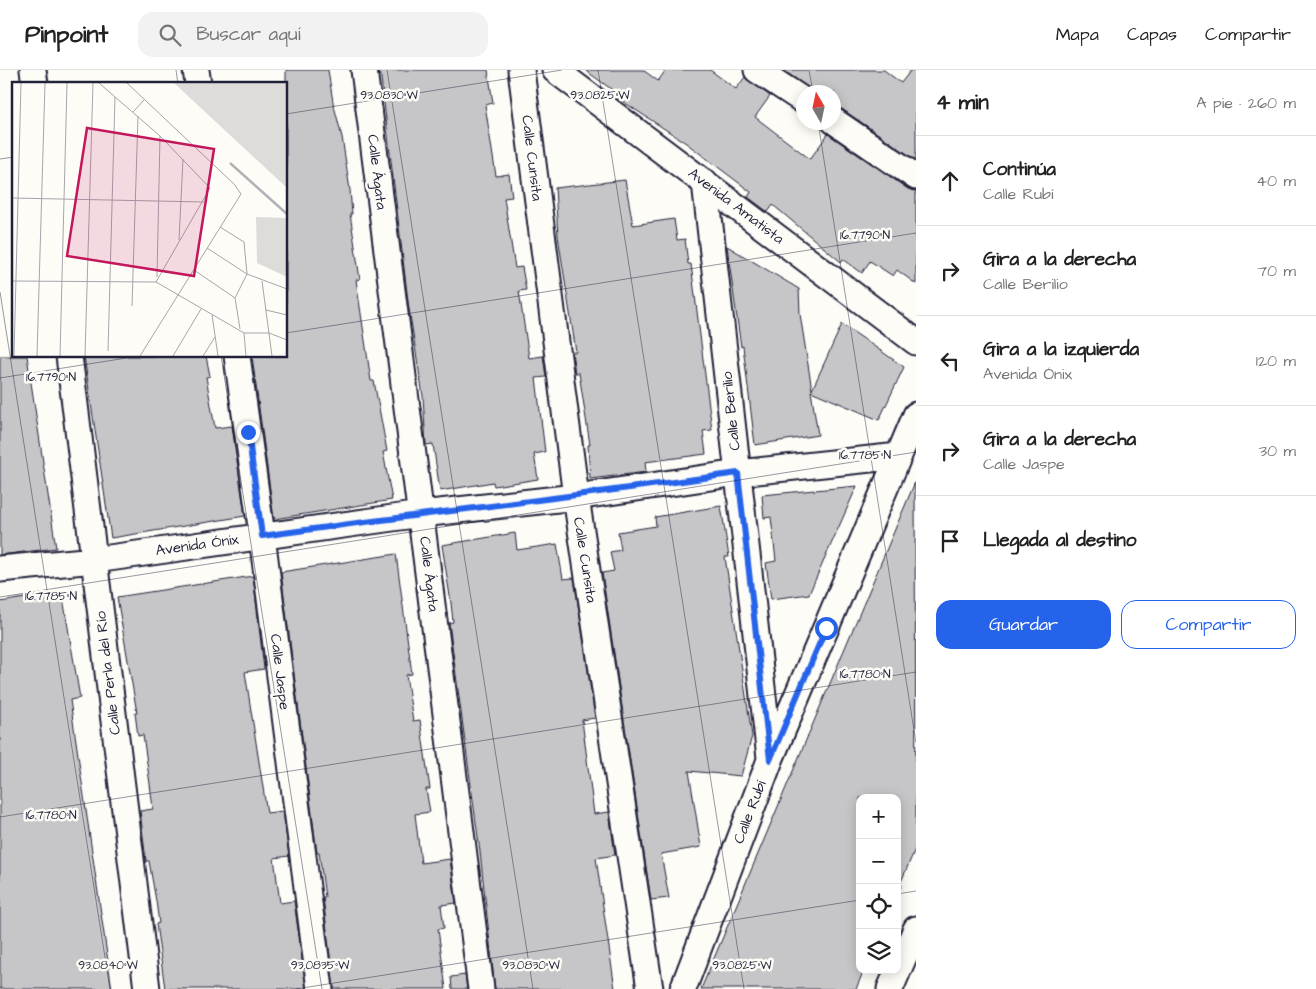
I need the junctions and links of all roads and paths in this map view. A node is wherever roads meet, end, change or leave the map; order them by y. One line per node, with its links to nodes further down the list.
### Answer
1 (364, 70): 16 (street, Calle Ágata)
2 (521, 70): 15 (street, Calle Cunsita)
3 (555, 70): 8 (street, Avenida Amatista)
4 (757, 70): 5 (street)
5 (796, 96)
6 (841, 126): 7 (street)
7 (916, 177)
8 (705, 182): 9 (street, Avenida Amatista); 14 (street, Calle Berilio)
9 (916, 342)
10 (69, 358): 18 (street, Calle Perla del Río)
11 (237, 358): 17 (street, Calle Jaspe)
12 (916, 415): 13 (street, Calle Rubí)
13 (899, 456): 14 (street, Avenida Ónix); 20 (street, Calle Rubí)
14 (738, 473): 15 (street, Avenida Ónix); 20 (street, Calle Berilio)
15 (576, 497): 16 (street, Avenida Ónix); 25 (street, Calle Cunsita)
16 (421, 514): 17 (street, Avenida Ónix); 24 (street, Calle Ágata)
17 (262, 536): 18 (street, Avenida Ónix); 23 (street, Calle Jaspe)
18 (95, 560): 19 (street, Avenida Ónix); 22 (street, Calle Perla del Río)
19 (0, 569)
20 (770, 760): 26 (street, Calle Rubí)
21 (914, 942): 27 (street)
22 (147, 989)
23 (320, 989)
24 (481, 989)
25 (650, 989)
26 (683, 989)
27 (890, 989)

